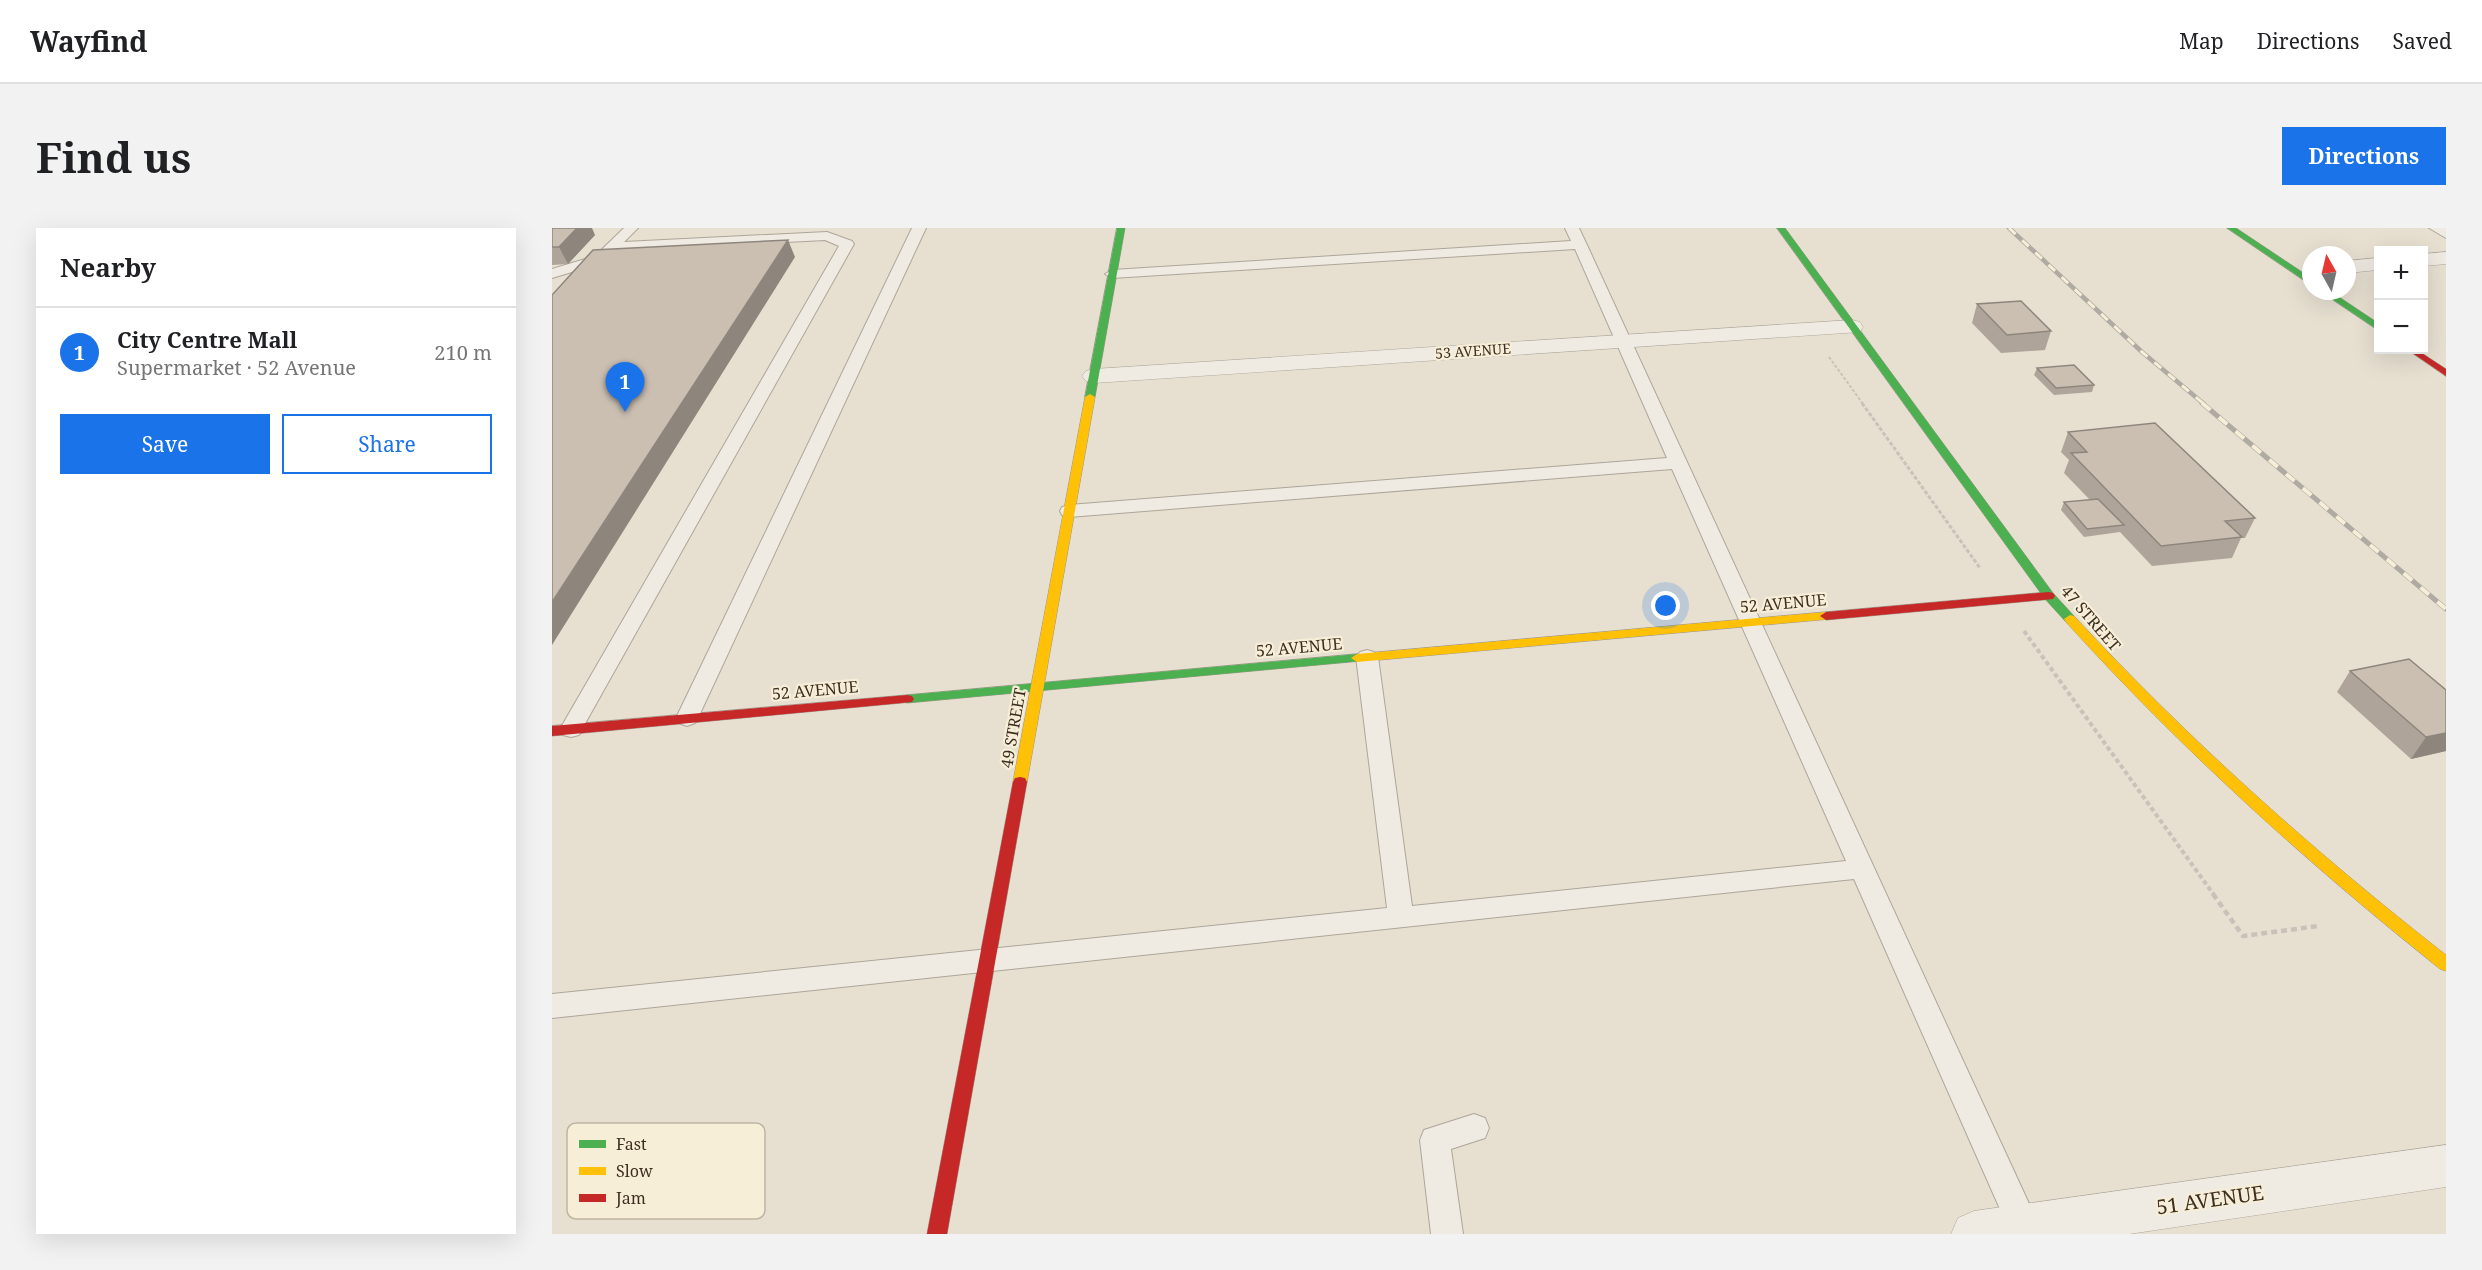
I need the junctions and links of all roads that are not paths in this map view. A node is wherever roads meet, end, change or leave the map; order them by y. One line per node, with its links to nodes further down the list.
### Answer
1 (631, 228): 11 (lane)
2 (918, 228): 32 (lane)
3 (1121, 228): 18 (street, 49 STREET)
4 (1572, 228): 10 (lane)
5 (1781, 228): 21 (street, 47 STREET)
6 (2231, 228): 16 (street)
7 (2436, 228): 9 (lane)
8 (830, 232): 11 (lane); 33 (lane)
9 (2446, 234)
10 (1580, 245): 18 (lane); 22 (lane)
11 (612, 247): 17 (lane)
12 (2446, 258): 13 (street)
13 (2428, 260)
14 (2374, 264): 15 (street)
15 (2356, 266)
16 (2302, 272)
17 (552, 274)
18 (1112, 274): 25 (street, 49 STREET)
19 (2338, 300): 20 (street)
20 (2374, 324)
21 (1852, 327): 22 (street, 53 AVENUE); 28 (street, 47 STREET)
22 (1622, 341): 25 (street, 53 AVENUE); 26 (lane)
23 (2418, 354): 24 (street)
24 (2446, 372)
25 (1094, 376): 27 (street, 49 STREET)
26 (1677, 463): 27 (lane); 29 (lane)
27 (1069, 511): 31 (street, 49 STREET)
28 (2049, 596): 29 (street, 52 AVENUE); 38 (street, 47 STREET)
29 (1749, 622): 30 (street, 52 AVENUE); 35 (lane)
30 (1367, 657): 31 (street, 52 AVENUE); 36 (lane)
31 (1037, 687): 32 (street, 52 AVENUE); 37 (street, 49 STREET)
32 (687, 718): 33 (street, 52 AVENUE)
33 (571, 729): 34 (street, 52 AVENUE)
34 (552, 731)
35 (1861, 869): 36 (lane); 42 (lane)
36 (1401, 917): 37 (lane)
37 (987, 961): 39 (lane); 43 (street, 49 STREET)
38 (2446, 964)
39 (552, 1006)
40 (1474, 1128): 44 (lane)
41 (2445, 1168): 42 (street, 51 AVENUE)
42 (2025, 1230): 45 (street, 51 AVENUE)
43 (937, 1234)
44 (1447, 1234)
45 (1974, 1234)

